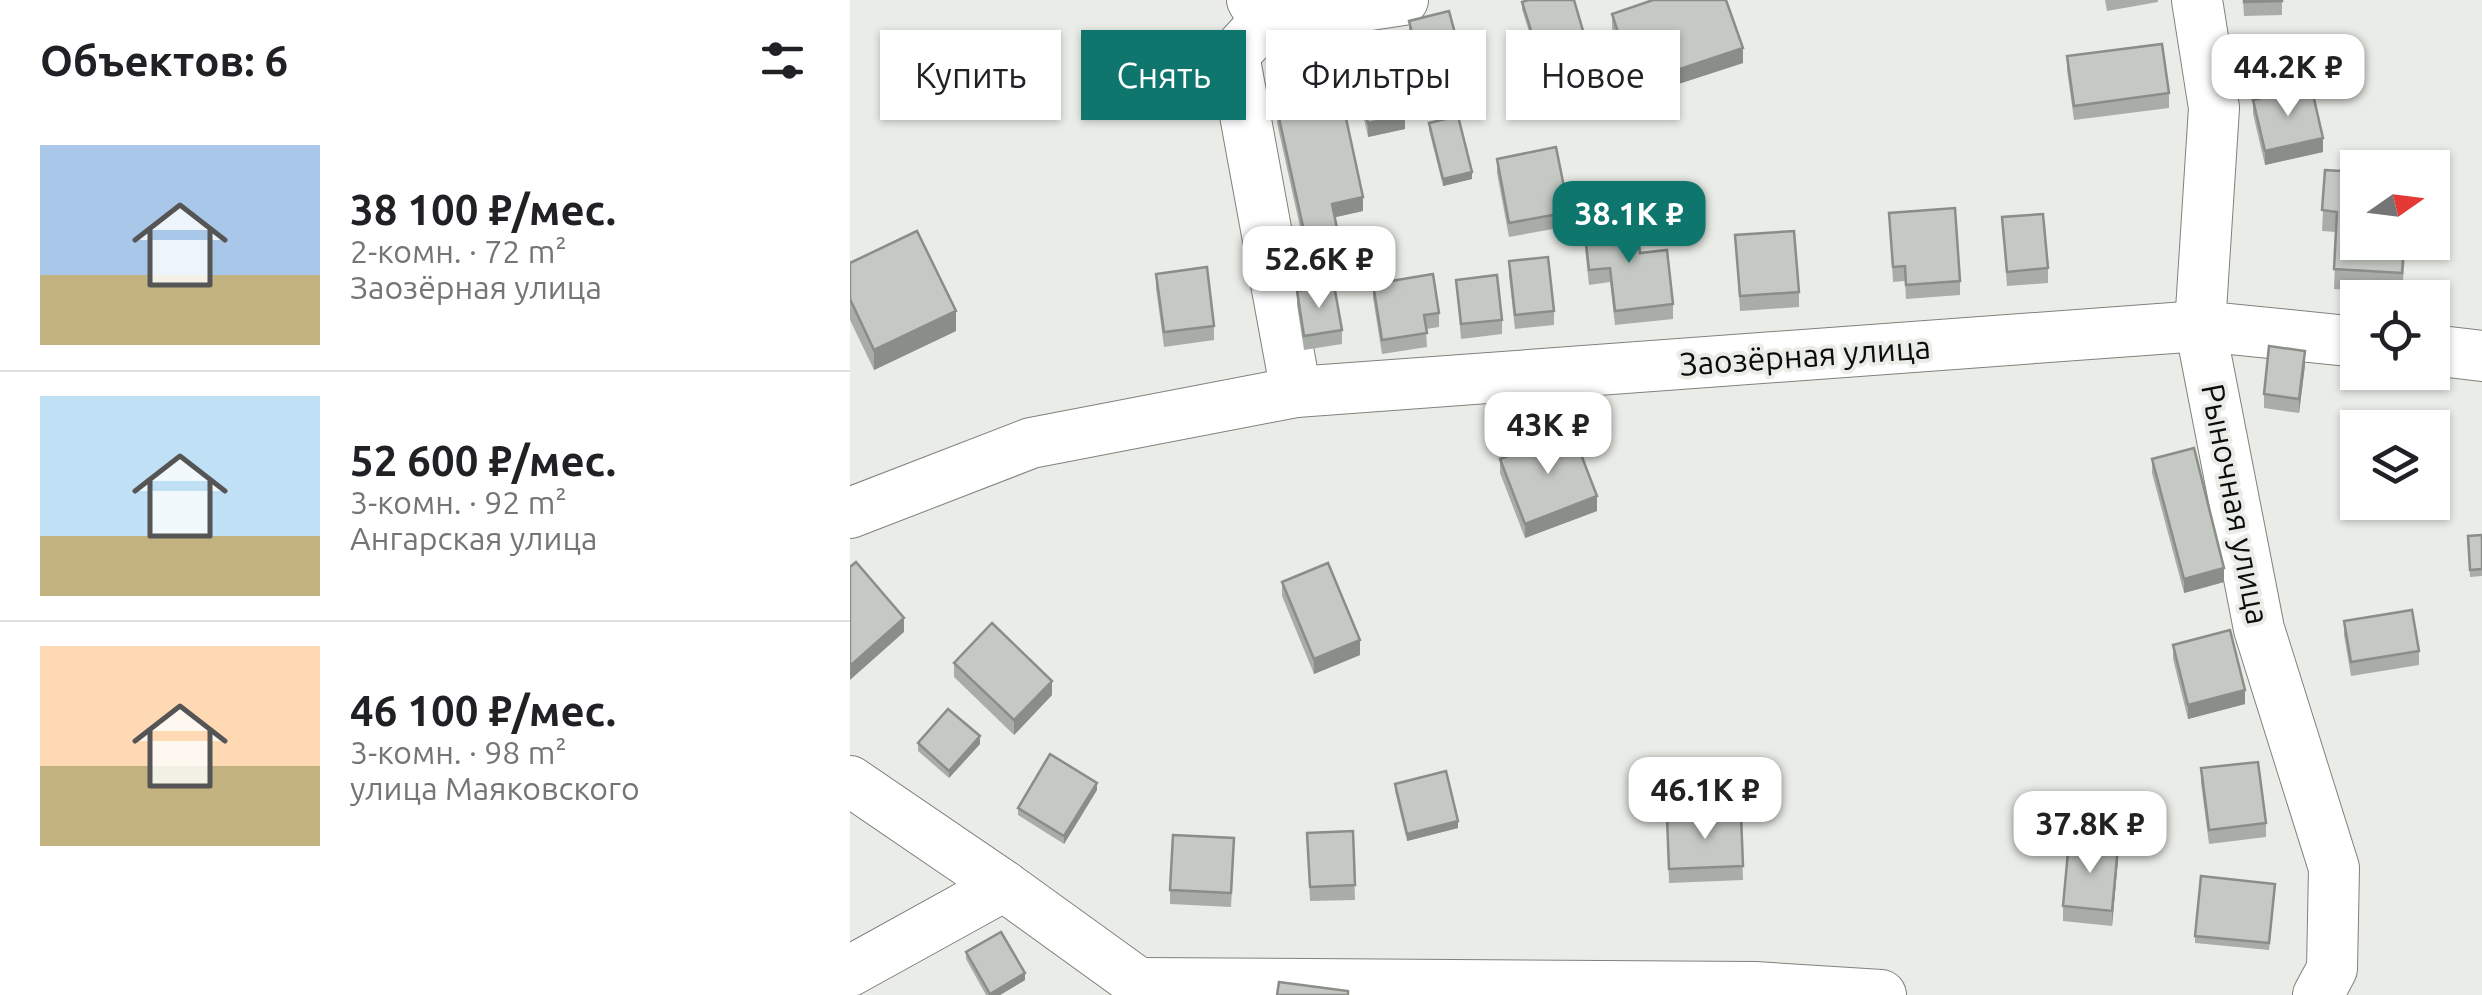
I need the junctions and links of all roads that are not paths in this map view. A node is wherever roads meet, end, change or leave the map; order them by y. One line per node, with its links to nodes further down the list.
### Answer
1 (1404, 0): 3 (street)
2 (2196, 0): 4 (street, Рыночная улица)
3 (1258, 10): 8 (street)
4 (2200, 326): 5 (street, Заозёрная улица); 8 (street, Заозёрная улица); 15 (street, Рыночная улица)
5 (2340, 340)
6 (2450, 352): 7 (street)
7 (2482, 356)
8 (1296, 392): 9 (street, Заозёрная улица)
9 (850, 514)
10 (850, 781): 11 (street)
11 (1004, 886): 12 (street); 13 (street)
12 (850, 971)
13 (1146, 989): 14 (street)
14 (1881, 995)
15 (2318, 995)

